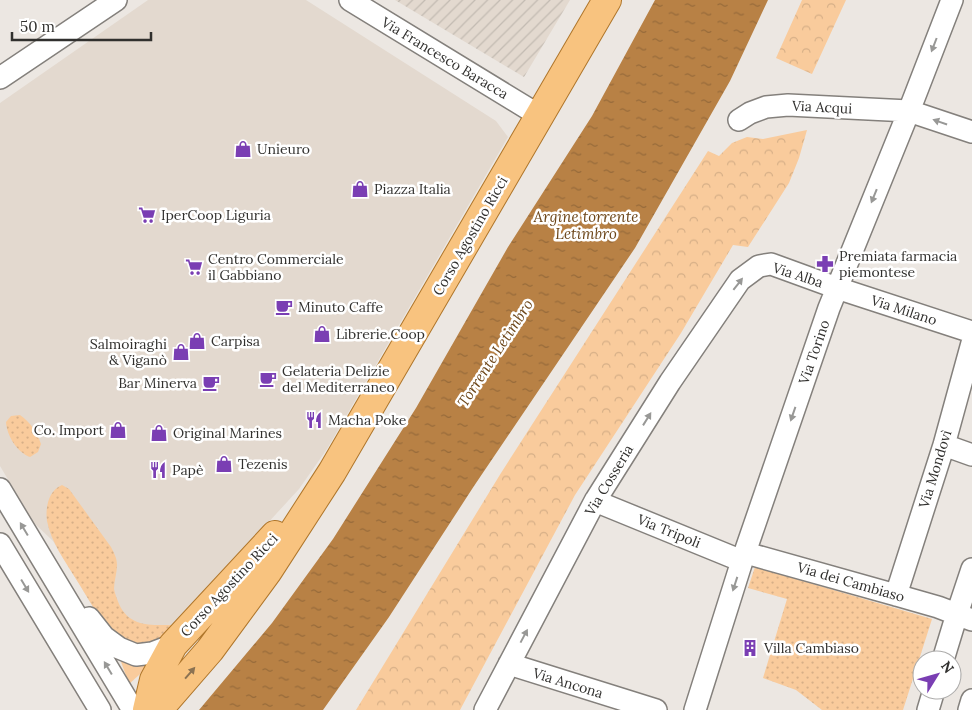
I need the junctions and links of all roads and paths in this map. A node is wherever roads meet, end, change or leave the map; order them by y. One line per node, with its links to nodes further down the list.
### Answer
1 (116, 0): 5 (street)
2 (350, 0): 7 (street, Via Francesco Baracca)
3 (607, 0): 7 (main road, Corso Agostino Ricci)
4 (952, 0): 6 (street, Via Torino, one-way to 6)
5 (0, 78)
6 (909, 111): 8 (street, Via Acqui); 9 (street, Via Acqui, one-way to 6); 11 (street, Via Torino, one-way to 11)
7 (540, 116): 16 (main road, Corso Agostino Ricci)
8 (739, 120)
9 (972, 132)
10 (758, 266): 11 (street, Via Alba); 18 (street, Via Cosseria, one-way to 10)
11 (837, 288): 12 (street, Via Milano); 20 (street, Via Torino, one-way to 20)
12 (972, 332)
13 (972, 343): 14 (street, Via Mondovì)
14 (944, 445): 15 (street); 23 (street, Via Mondovì)
15 (972, 455)
16 (332, 472): 25 (main road, Corso Agostino Ricci); 32 (main road, Corso Agostino Ricci, one-way to 16)
17 (0, 489): 22 (street, one-way to 17)
18 (595, 501): 20 (street, Via Tripoli); 27 (street, Via Cosseria, one-way to 18)
19 (0, 544): 29 (street, one-way to 29)
20 (744, 557): 23 (street, Via dei Cambiaso); 35 (street, Via Torino, one-way to 35)
21 (972, 569): 24 (street)
22 (50, 573): 25 (street); 30 (street, one-way to 22)
23 (896, 594): 24 (street, Via dei Cambiaso)
24 (964, 617): 26 (street)
25 (173, 645): 31 (main road, Corso Agostino Ricci)
26 (948, 650)
27 (509, 664): 33 (street, Via Cosseria); 34 (street, Via Ancona)
28 (972, 700): 36 (street)
29 (100, 710)
30 (133, 710)
31 (147, 710)
32 (158, 710)
33 (485, 710)
34 (656, 710)
35 (695, 710)
36 (969, 710)

